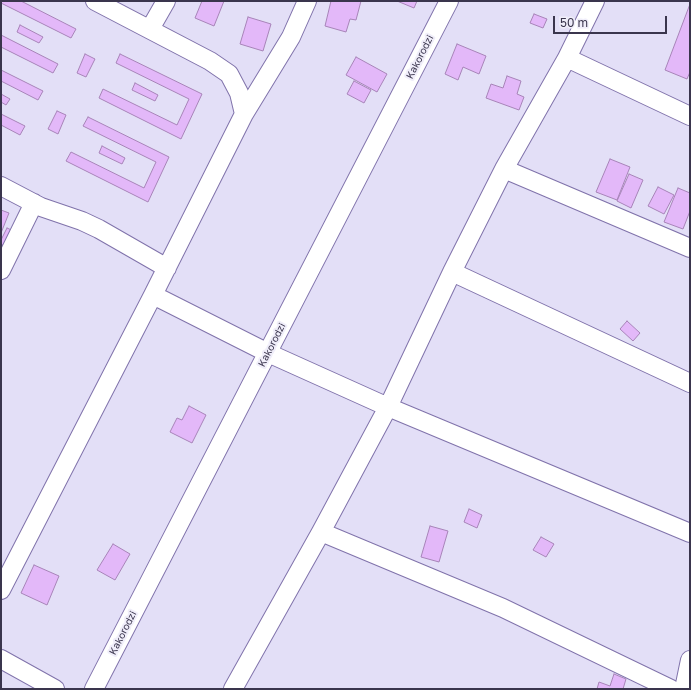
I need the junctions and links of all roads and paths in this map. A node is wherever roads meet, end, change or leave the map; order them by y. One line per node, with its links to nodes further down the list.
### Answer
1 (96, 1): 6 (street)
2 (166, 1): 6 (street)
3 (307, 1): 8 (street)
4 (449, 1): 18 (street, Kakorodzi)
5 (595, 1): 7 (street)
6 (150, 29): 8 (street)
7 (567, 58): 9 (street); 10 (street)
8 (244, 114): 14 (street)
9 (690, 116)
10 (504, 168): 13 (street); 16 (street)
11 (1, 186): 12 (street)
12 (34, 203): 14 (street); 15 (street)
13 (690, 248)
14 (167, 268): 17 (street)
15 (1, 270)
16 (452, 272): 19 (street); 20 (street)
17 (153, 295): 18 (street); 23 (street)
18 (268, 353): 20 (street); 27 (street, Kakorodzi)
19 (690, 382)
20 (388, 407): 21 (street); 22 (street)
21 (321, 532): 28 (street); 29 (street)
22 (690, 533)
23 (1, 590)
24 (1, 659): 26 (street)
25 (690, 660): 30 (street)
26 (55, 689)
27 (94, 689)
28 (233, 689)
29 (671, 689)
30 (684, 689)

